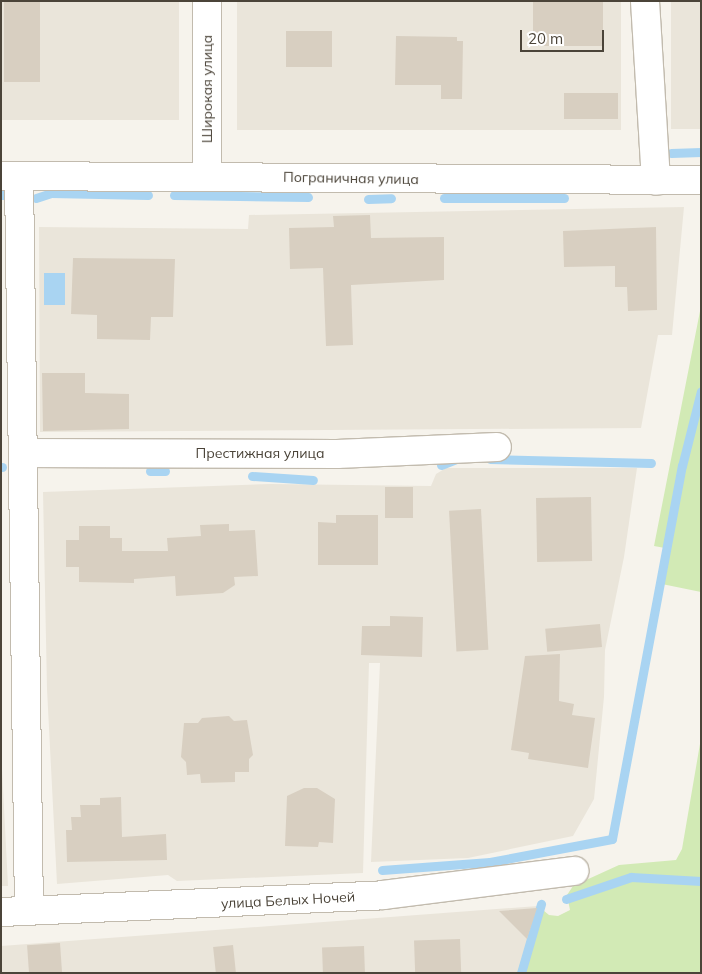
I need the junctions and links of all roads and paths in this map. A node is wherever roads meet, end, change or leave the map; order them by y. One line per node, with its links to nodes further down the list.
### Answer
1 (207, 1): 3 (street, Широкая улица)
2 (645, 1): 6 (street)
3 (207, 176): 4 (street, Пограничная улица); 6 (street, Пограничная улица)
4 (10, 177): 8 (street)
5 (701, 180): 6 (street, Пограничная улица)
6 (656, 181)
7 (497, 446): 8 (street, Престижная улица)
8 (23, 453): 10 (street)
9 (574, 871): 10 (street, улица Белых Ночей)
10 (29, 910): 11 (street, улица Белых Ночей)
11 (1, 912)

